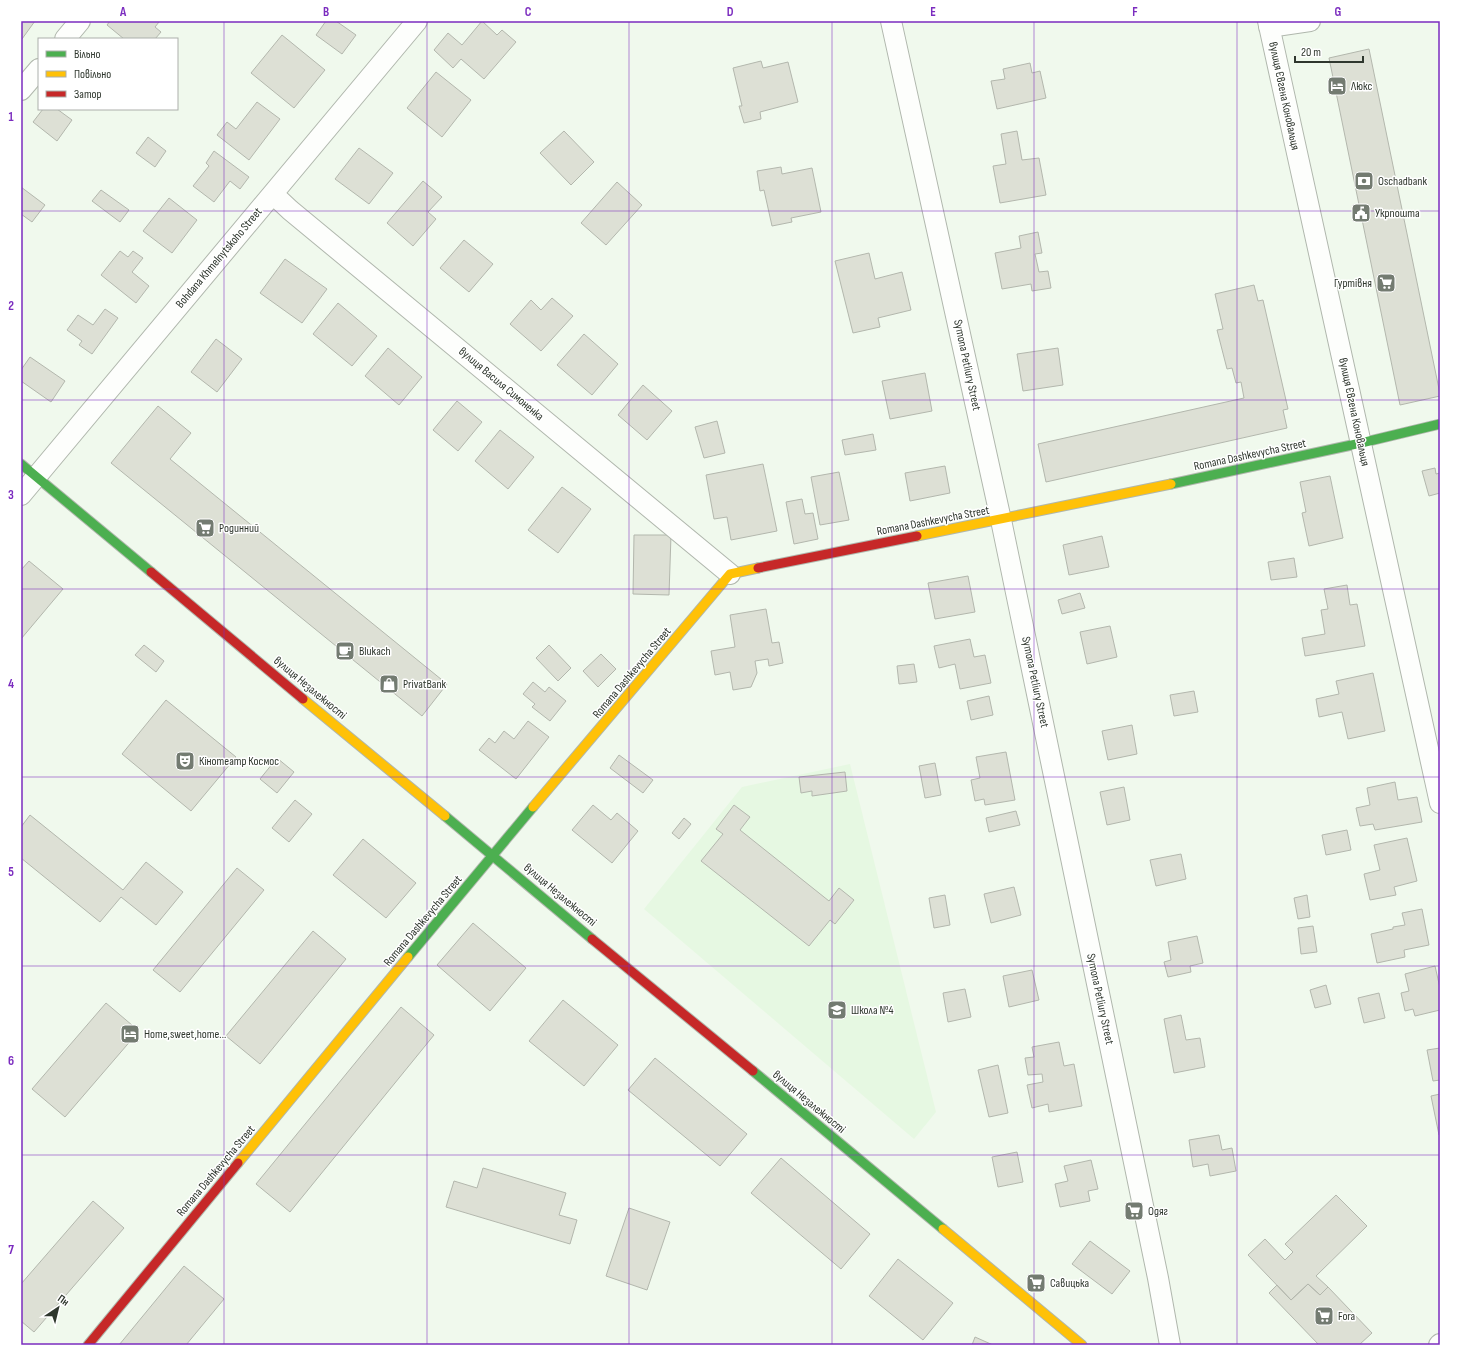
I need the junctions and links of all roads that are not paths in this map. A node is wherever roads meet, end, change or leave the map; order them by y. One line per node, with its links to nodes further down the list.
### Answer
1 (80, 21): 6 (street)
2 (417, 21): 9 (street, Bohdana Khmelnytskoho Street)
3 (891, 21): 15 (street, Symona Petliury Street)
4 (1310, 21): 5 (street)
5 (1268, 24): 11 (street, вулиця Євгена Коновальця)
6 (66, 38)
7 (38, 70): 8 (street)
8 (21, 90)
9 (273, 194): 13 (street, Bohdana Khmelnytskoho Street); 16 (street, вулиця Василя Симоненка)
10 (1440, 424): 11 (street, Romana Dashkevycha Street)
11 (1361, 443): 15 (street, Romana Dashkevycha Street); 17 (street, вулиця Євгена Коновальця)
12 (21, 464): 13 (street, вулиця Незалежності)
13 (36, 476): 14 (street, Bohdana Khmelnytskoho Street); 18 (street, вулиця Незалежності)
14 (21, 495)
15 (1001, 520): 16 (street, Romana Dashkevycha Street); 21 (street, Symona Petliury Street)
16 (730, 574): 18 (street, Romana Dashkevycha Street)
17 (1440, 803)
18 (494, 856): 19 (street, Romana Dashkevycha Street); 20 (street, вулиця Незалежності)
19 (88, 1345)
20 (1082, 1345)
21 (1170, 1345)

